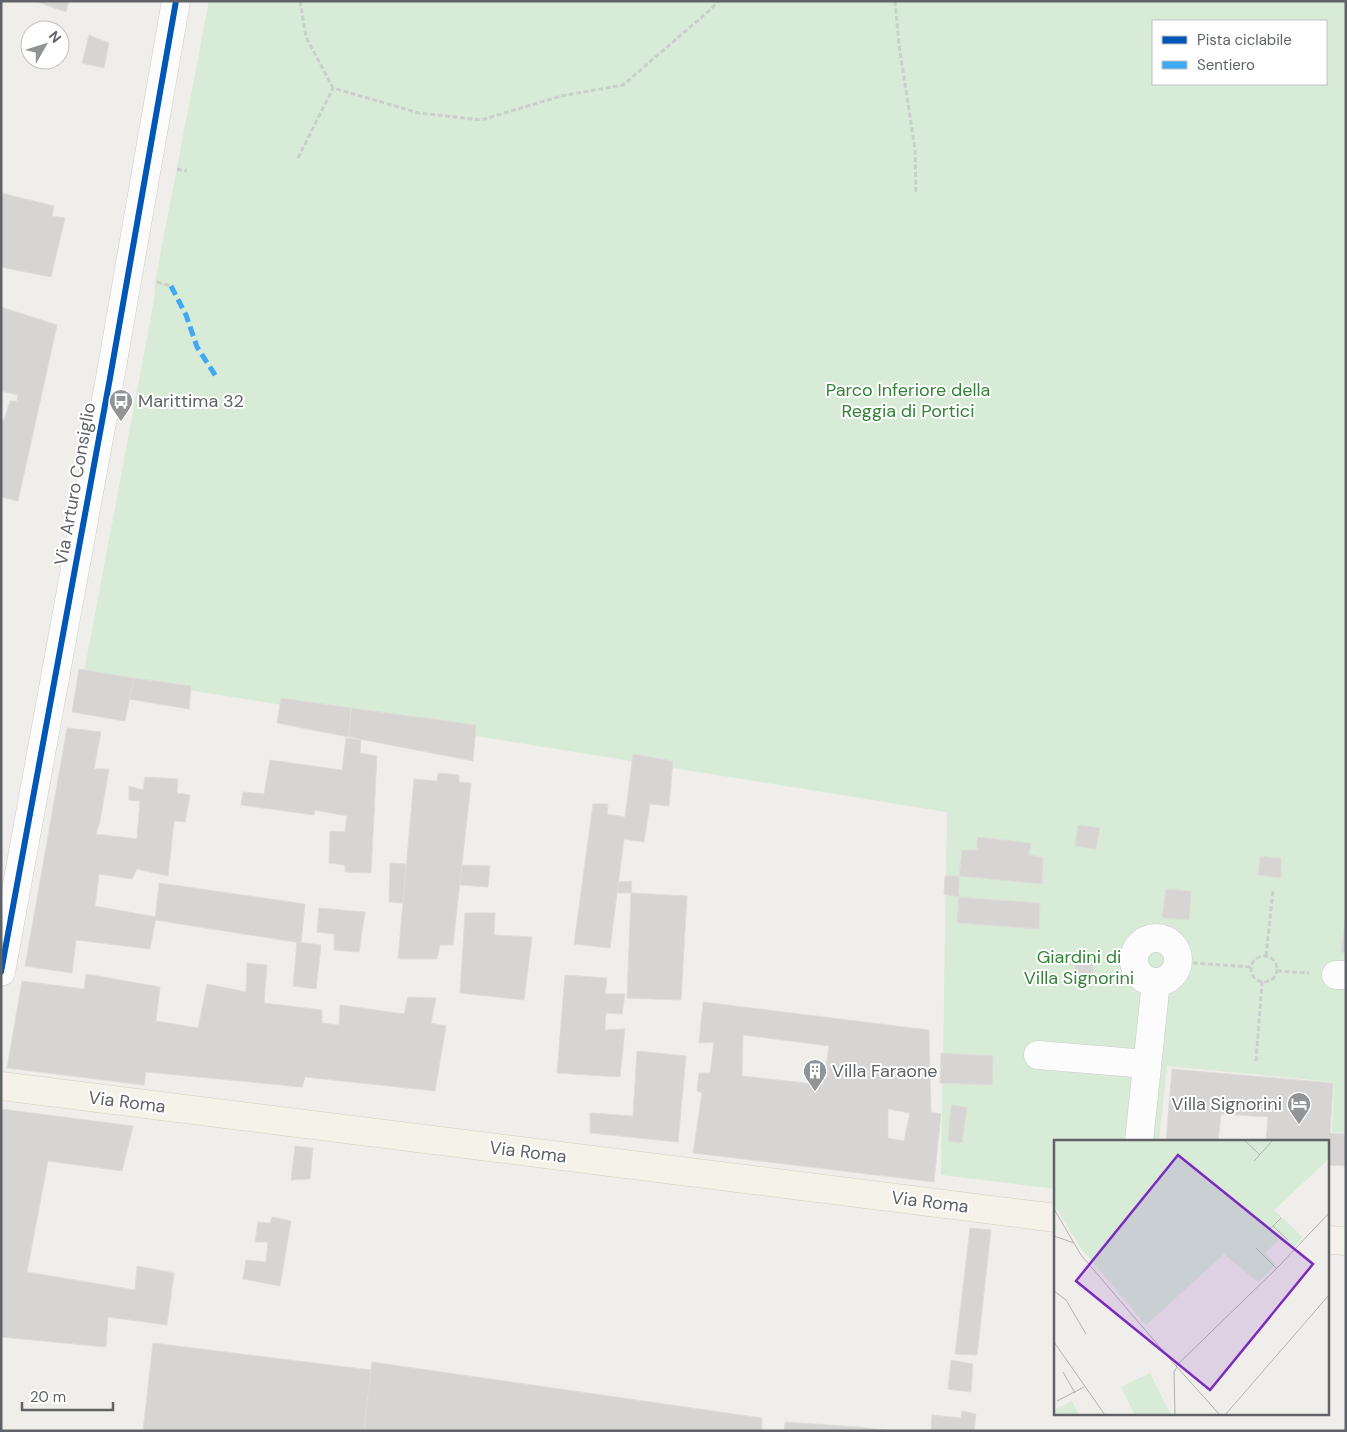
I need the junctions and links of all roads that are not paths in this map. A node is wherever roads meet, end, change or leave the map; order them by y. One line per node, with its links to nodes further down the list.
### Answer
1 (176, 1): 2 (street, Via Arturo Consiglio)
2 (1, 972)
3 (1156, 982): 3 (street); 5 (street)
4 (1038, 1055): 5 (street)
5 (1148, 1064): 7 (street)
6 (1, 1086): 8 (main road, Via Roma)
7 (1139, 1140)
8 (1054, 1218)
9 (1330, 1240): 10 (main road)
10 (1346, 1241)

